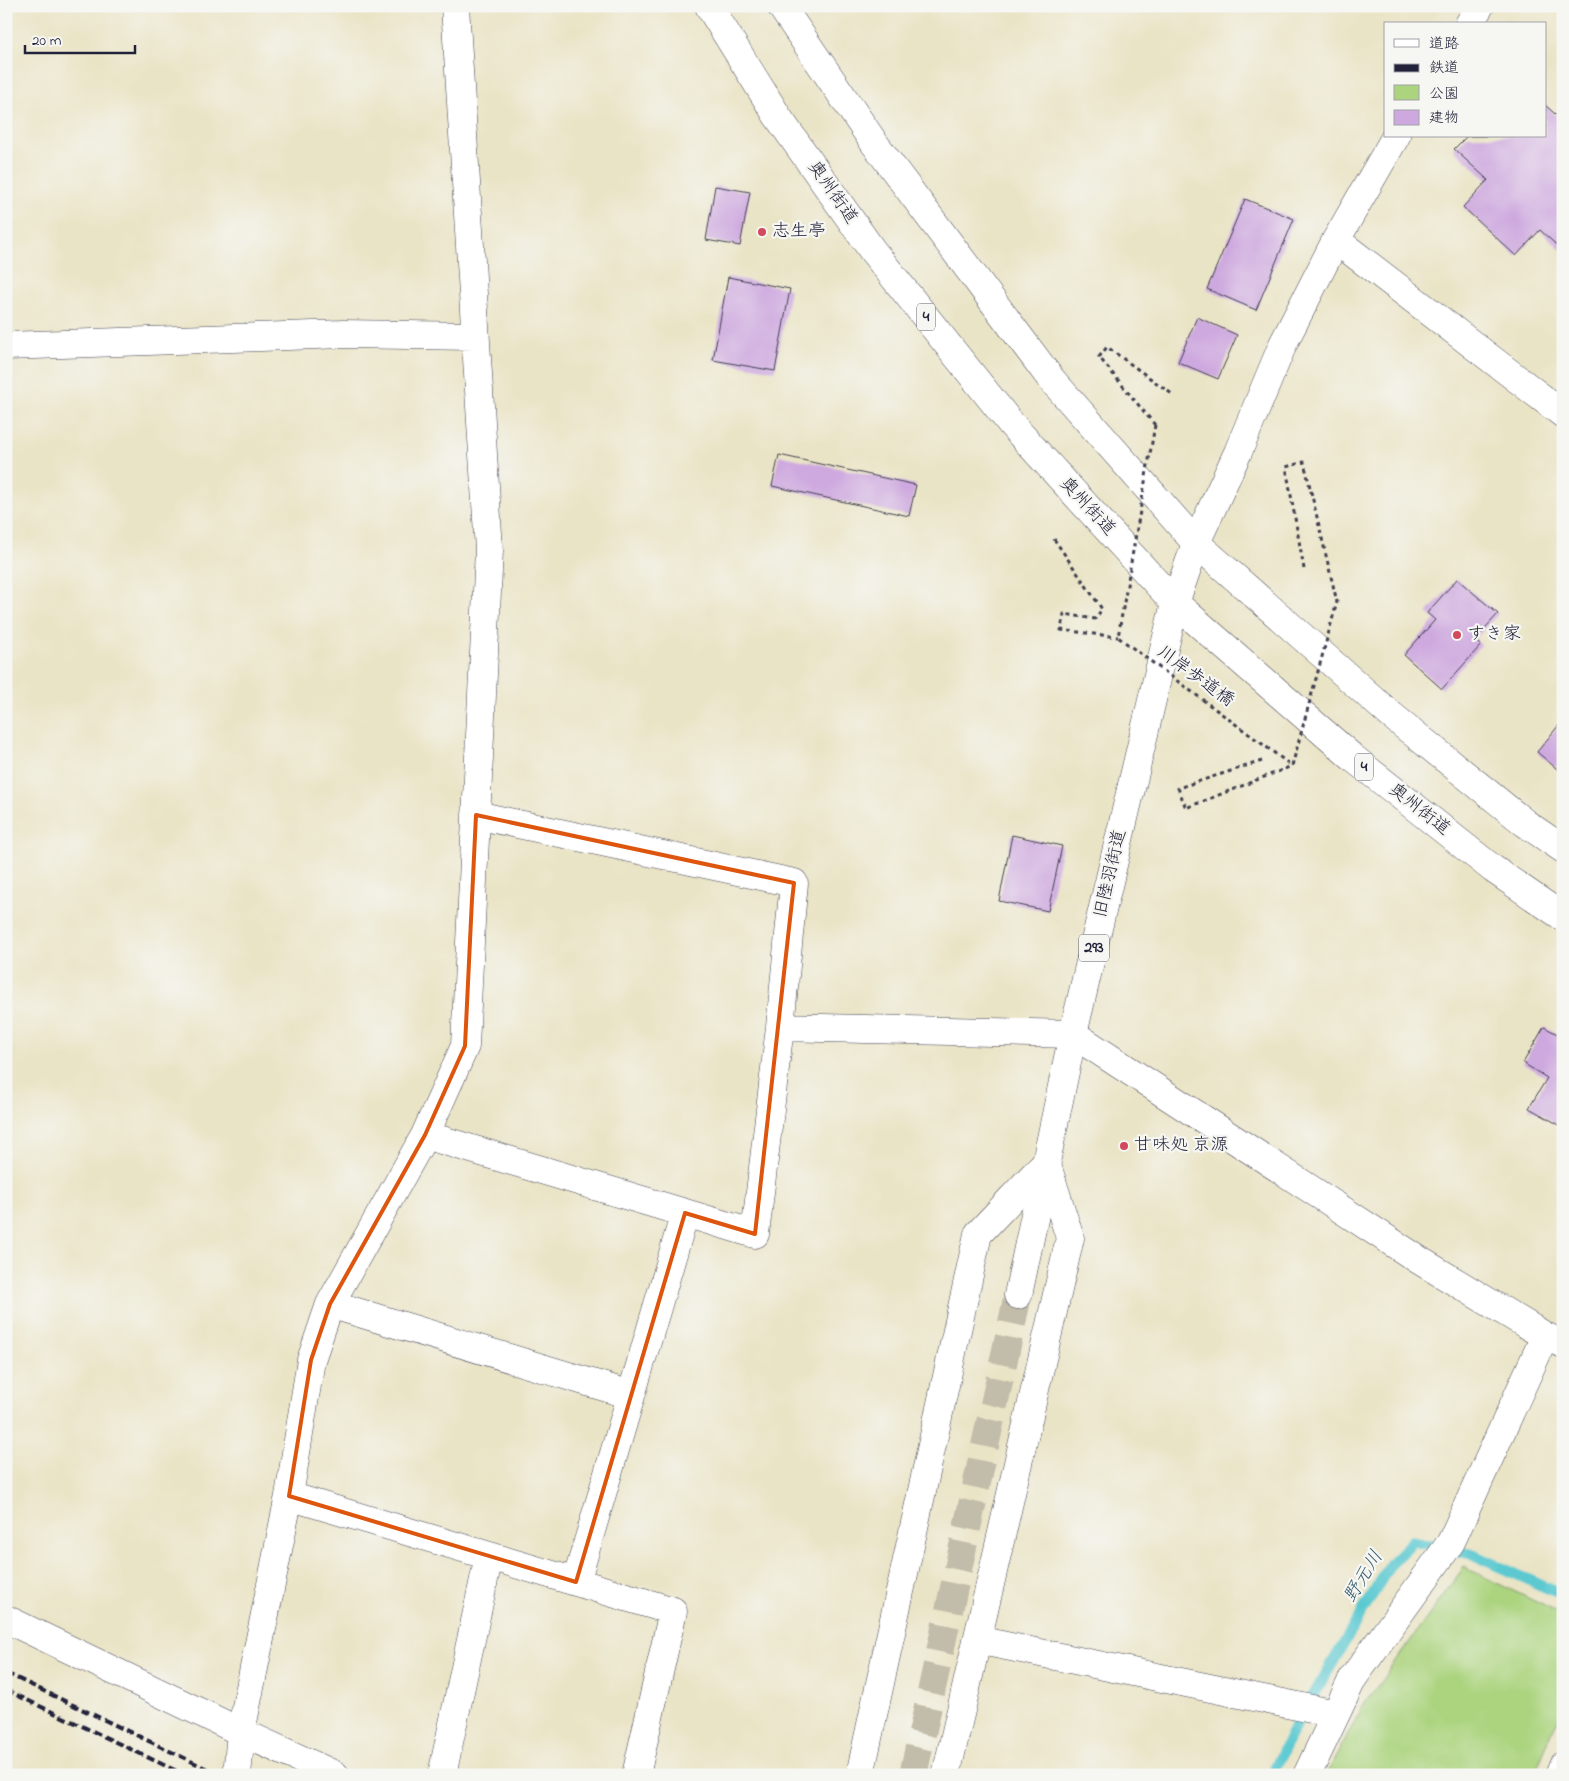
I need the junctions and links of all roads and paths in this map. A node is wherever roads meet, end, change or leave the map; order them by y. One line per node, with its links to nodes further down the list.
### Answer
1 (455, 6): 6 (main road)
2 (709, 6): 13 (main road, 奥州街道 / 4)
3 (781, 6): 11 (main road)
4 (1395, 138): 5 (main road, 旧陸羽街道)
5 (1336, 240): 9 (main road); 11 (main road, 旧陸羽街道)
6 (475, 336): 7 (main road); 17 (main road)
7 (6, 346)
8 (1172, 394): 14 (path, bridge)
9 (1563, 414)
10 (1054, 538): 14 (path)
11 (1196, 543): 13 (main road, 旧陸羽街道 / 293); 18 (main road)
12 (1304, 569): 16 (path, bridge)
13 (1176, 603): 19 (main road, 奥州街道 / 4); 21 (main road, 旧陸羽街道 / 293)
14 (1118, 637): 16 (path, 川岸歩道橋, bridge)
15 (1262, 760): 16 (path)
16 (1292, 766)
17 (476, 815): 20 (main road); 22 (main road)
18 (1563, 849)
19 (1563, 917)
20 (780, 1027): 21 (main road); 24 (main road)
21 (1073, 1034): 23 (main road, 旧陸羽街道 / 293); 27 (main road)
22 (425, 1135): 24 (main road); 26 (main road)
23 (1046, 1162): 25 (main road, 旧陸羽街道 / 293); 33 (main road); 41 (main road)
24 (685, 1212): 28 (main road)
25 (1018, 1295)
26 (330, 1304): 28 (main road); 29 (main road)
27 (1554, 1340): 34 (main road)
28 (631, 1395): 31 (main road)
29 (289, 1496): 30 (main road); 35 (main road)
30 (490, 1556): 31 (main road); 39 (main road)
31 (576, 1582): 40 (main road)
32 (6, 1619): 35 (main road)
33 (977, 1640): 34 (main road); 42 (main road)
34 (1336, 1714): 43 (main road)
35 (241, 1732): 37 (main road); 38 (main road)
36 (1563, 1765): 44 (main road)
37 (237, 1775)
38 (335, 1775)
39 (442, 1775)
40 (636, 1775)
41 (860, 1775)
42 (946, 1775)
43 (1307, 1775)
44 (1558, 1775)

